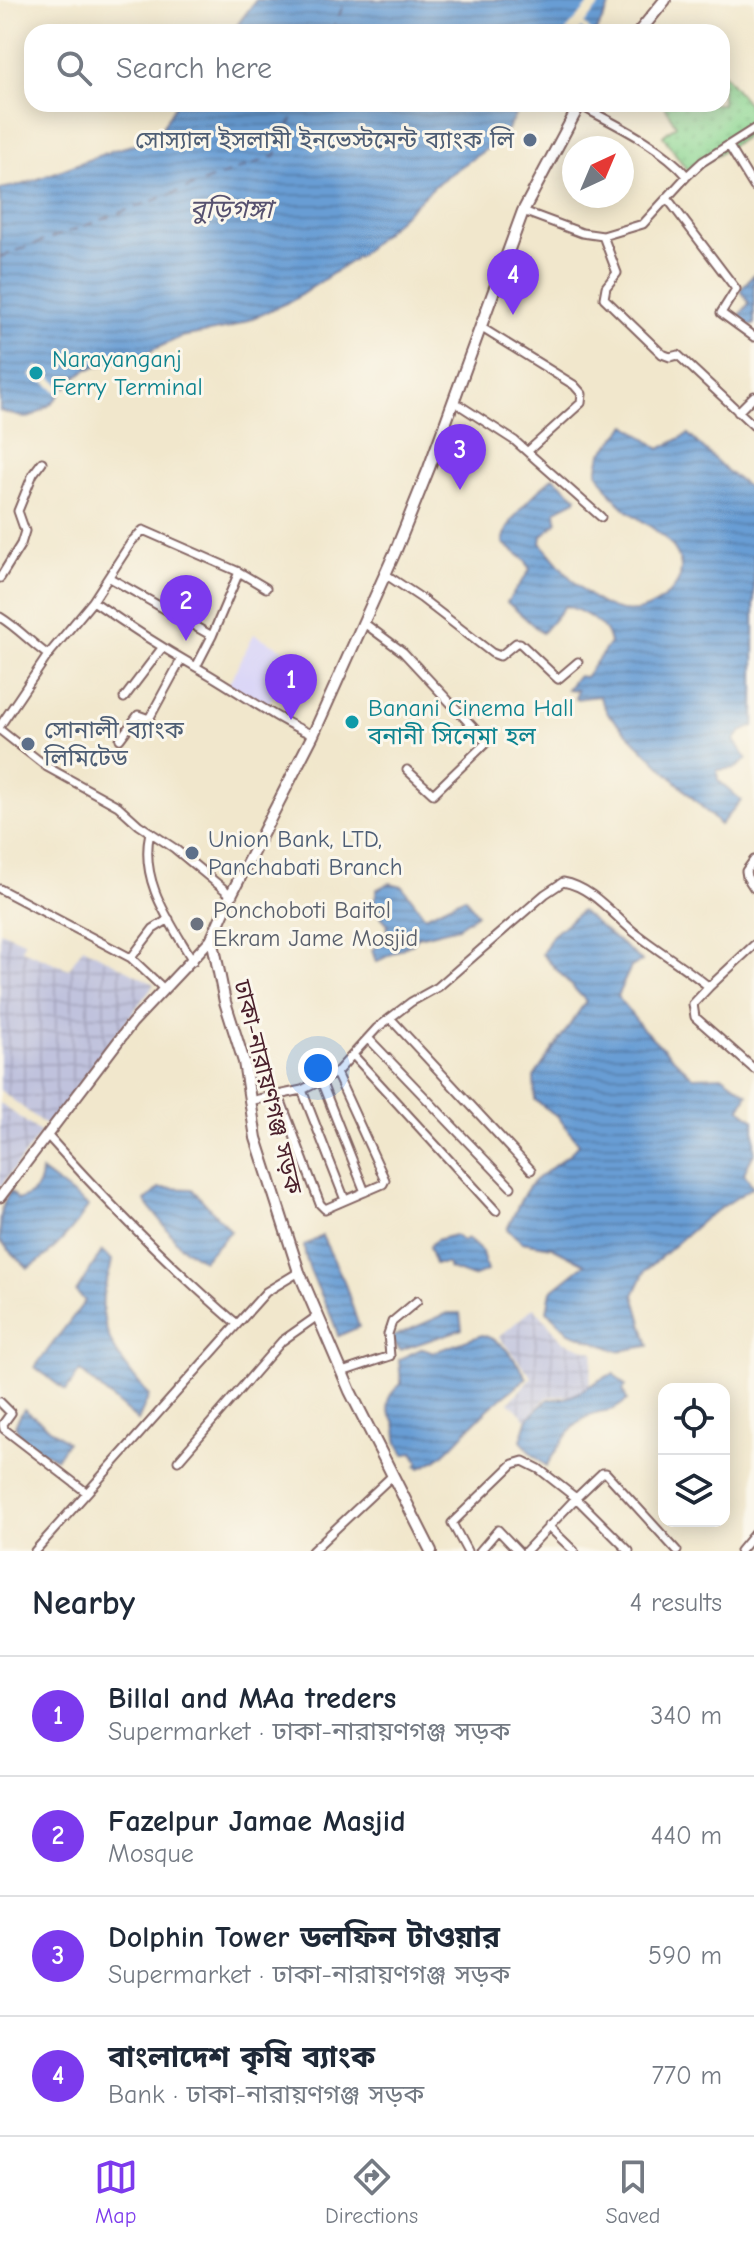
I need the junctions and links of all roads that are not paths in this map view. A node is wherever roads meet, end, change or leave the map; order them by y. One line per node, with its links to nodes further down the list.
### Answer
1 (665, 0): 2 (highway)
2 (646, 24)
3 (575, 112): 10 (highway)
4 (591, 112): 7 (street)
5 (754, 129): 6 (street)
6 (729, 146): 7 (street); 8 (street)
7 (687, 176): 9 (street)
8 (754, 187)
9 (667, 198): 11 (street); 13 (street)
10 (523, 211): 11 (street); 12 (highway)
11 (603, 236): 16 (street)
12 (482, 328): 15 (highway); 18 (street)
13 (754, 337)
14 (754, 396): 16 (street)
15 (453, 401): 18 (street); 22 (highway)
16 (738, 412): 17 (street)
17 (754, 426)
18 (528, 451): 20 (street)
19 (42, 462): 23 (street)
20 (601, 517)
21 (239, 572): 24 (street); 25 (street); 29 (street)
22 (385, 574): 28 (highway); 33 (street)
23 (0, 578)
24 (110, 578): 26 (street); 29 (street)
25 (266, 588)
26 (93, 601): 30 (street); 31 (street)
27 (0, 617): 31 (street)
28 (364, 623): 37 (highway); 39 (street)
29 (212, 636): 34 (street)
30 (162, 648): 32 (street); 35 (street)
31 (48, 655): 36 (street)
32 (181, 660): 34 (street); 38 (street)
33 (578, 662)
34 (196, 667): 37 (street)
35 (124, 698)
36 (0, 728): 40 (street)
37 (313, 735): 44 (highway)
38 (120, 739)
39 (407, 770)
40 (150, 832): 44 (street); 45 (street)
41 (754, 860): 42 (street)
42 (754, 888)
43 (0, 889): 48 (street)
44 (231, 895): 46 (highway)
45 (169, 919): 48 (street); 49 (street)
46 (212, 938): 49 (main road); 60 (highway, ঢাকা-নারায়ণগঞ্জ সড়ক)
47 (754, 945): 50 (street)
48 (131, 958): 51 (street)
49 (193, 961): 51 (main road)
50 (709, 987): 52 (street); 55 (street)
51 (164, 989): 61 (main road)
52 (390, 1018): 53 (street); 62 (street)
53 (368, 1038): 54 (street); 63 (street)
54 (354, 1056): 56 (street); 67 (street)
55 (754, 1069)
56 (336, 1073): 57 (street); 64 (street)
57 (321, 1081): 58 (street); 64 (street)
58 (302, 1090): 59 (street); 66 (street)
59 (279, 1096): 60 (street); 66 (street)
60 (249, 1101): 68 (highway, ঢাকা-নারায়ণগঞ্জ সড়ক)
61 (47, 1135): 65 (main road); 71 (street)
62 (531, 1170)
63 (511, 1187)
64 (365, 1192): 66 (street)
65 (0, 1197)
66 (345, 1200)
67 (496, 1211)
68 (299, 1272): 70 (highway, ঢাকা-নারায়ণগঞ্জ সড়ক); 71 (street)
69 (417, 1301): 72 (street)
70 (316, 1317): 72 (highway, ঢাকা-নারায়ণগঞ্জ সড়ক); 74 (street)
71 (237, 1324): 76 (street)
72 (342, 1372): 75 (highway, ঢাকা-নারায়ণগঞ্জ সড়ক)
73 (0, 1402): 76 (street)
74 (178, 1461)
75 (392, 1476): 81 (street); 82 (highway, ঢাকা-নারায়ণগঞ্জ সড়ক)
76 (86, 1492): 80 (street)
77 (574, 1500): 78 (street); 83 (street); 88 (street); 89 (street)
78 (549, 1525): 86 (street); 87 (street)
79 (752, 1541): 90 (street)
80 (35, 1551)
81 (312, 1551)
82 (431, 1551)
83 (467, 1551)
84 (480, 1551): 85 (street)
85 (518, 1551)
86 (526, 1551)
87 (574, 1551)
88 (629, 1551)
89 (677, 1551)
90 (740, 1551)

